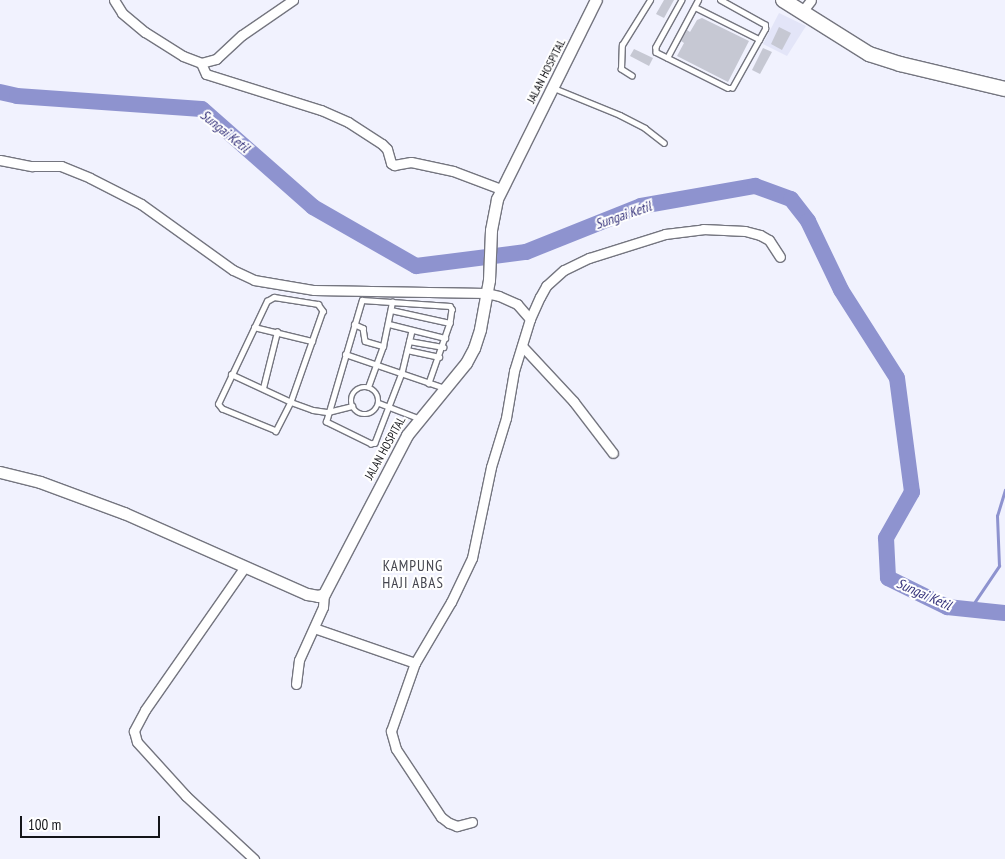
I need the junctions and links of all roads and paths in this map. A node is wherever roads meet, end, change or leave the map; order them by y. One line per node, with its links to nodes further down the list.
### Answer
1 (114, 0): 14 (street)
2 (293, 0): 14 (street)
3 (596, 0): 16 (main road, JALAN HOSPITAL)
4 (650, 0): 15 (lane)
5 (682, 0): 13 (lane)
6 (698, 0): 10 (lane)
7 (720, 0): 12 (lane)
8 (782, 0): 11 (main road)
9 (810, 0): 11 (street)
10 (695, 7): 12 (lane); 13 (lane)
11 (801, 13): 17 (main road)
12 (759, 39): 13 (lane)
13 (667, 58)
14 (201, 63): 20 (street)
15 (632, 76)
16 (554, 88): 18 (lane); 20 (main road, JALAN HOSPITAL)
17 (1005, 89)
18 (664, 143)
19 (0, 160): 22 (street)
20 (501, 189): 22 (main road, JALAN HOSPITAL)
21 (780, 257): 25 (street)
22 (486, 293): 25 (street); 47 (main road, JALAN HOSPITAL)
23 (392, 302): 24 (lane); 26 (lane); 27 (lane)
24 (391, 310): 26 (lane); 28 (lane)
25 (530, 319): 36 (street)
26 (450, 322): 32 (lane)
27 (354, 324): 35 (lane); 39 (lane)
28 (389, 324): 30 (lane); 35 (lane)
29 (254, 327): 31 (lane); 33 (lane); 42 (lane)
30 (412, 331): 32 (lane); 34 (lane)
31 (277, 332): 33 (lane); 46 (lane)
32 (445, 338): 37 (lane)
33 (312, 341): 48 (lane)
34 (410, 341): 37 (lane); 38 (lane)
35 (383, 346): 41 (lane)
36 (522, 346): 54 (street); 59 (street)
37 (442, 347): 40 (lane)
38 (407, 350): 40 (lane); 43 (lane)
39 (345, 354): 41 (lane); 52 (lane)
40 (439, 357): 44 (lane)
41 (377, 365): 43 (lane); 45 (lane)
42 (231, 374): 46 (lane); 48 (lane)
43 (402, 374): 44 (lane); 51 (lane)
44 (429, 382): 47 (lane)
45 (368, 387): 49 (lane); 50 (lane)
46 (263, 388): 48 (lane)
47 (445, 388): 53 (main road, JALAN HOSPITAL)
48 (291, 402): 52 (lane)
49 (378, 403): 50 (lane); 51 (lane)
50 (352, 406): 52 (lane)
51 (390, 408): 52 (lane); 53 (lane)
52 (328, 412)
53 (418, 418): 57 (main road, JALAN HOSPITAL)
54 (613, 452)
55 (0, 472): 56 (main road)
56 (244, 568): 57 (main road); 62 (street)
57 (324, 594): 58 (street)
58 (314, 628): 59 (street); 60 (street)
59 (415, 663): 61 (street)
60 (296, 684)
61 (472, 822)
62 (254, 859)

